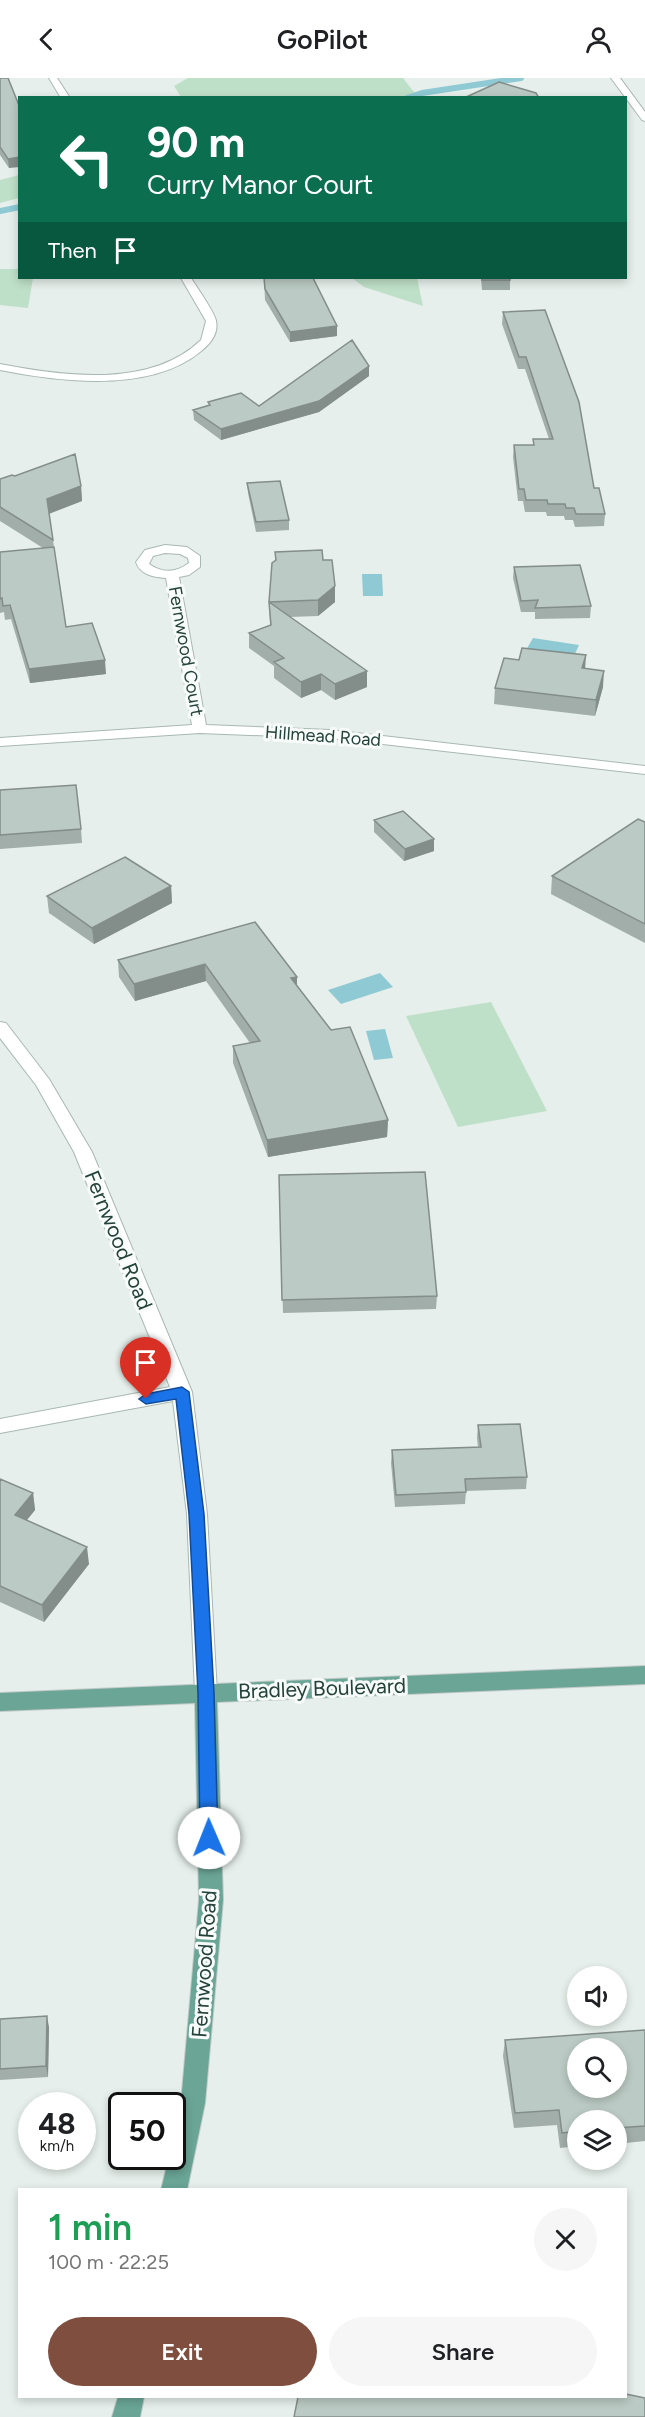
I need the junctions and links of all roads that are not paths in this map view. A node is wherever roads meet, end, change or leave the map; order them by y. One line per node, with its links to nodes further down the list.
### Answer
1 (53, 78): 3 (street)
2 (615, 78): 4 (street)
3 (65, 96)
4 (645, 118)
5 (187, 279): 6 (street)
6 (0, 367)
7 (172, 574): 8 (street, Fernwood Court)
8 (200, 729): 9 (street, Hillmead Road); 10 (street, Hillmead Road)
9 (0, 742)
10 (645, 770)
11 (0, 1027): 12 (street, Fernwood Road)
12 (182, 1392): 13 (street); 15 (street, Fernwood Road)
13 (0, 1426)
14 (645, 1675): 15 (main road, Bradley Boulevard)
15 (206, 1693): 16 (main road, Bradley Boulevard); 17 (main road, Fernwood Road)
16 (0, 1702)
17 (174, 2188)
18 (131, 2398): 19 (main road)
19 (126, 2417)

